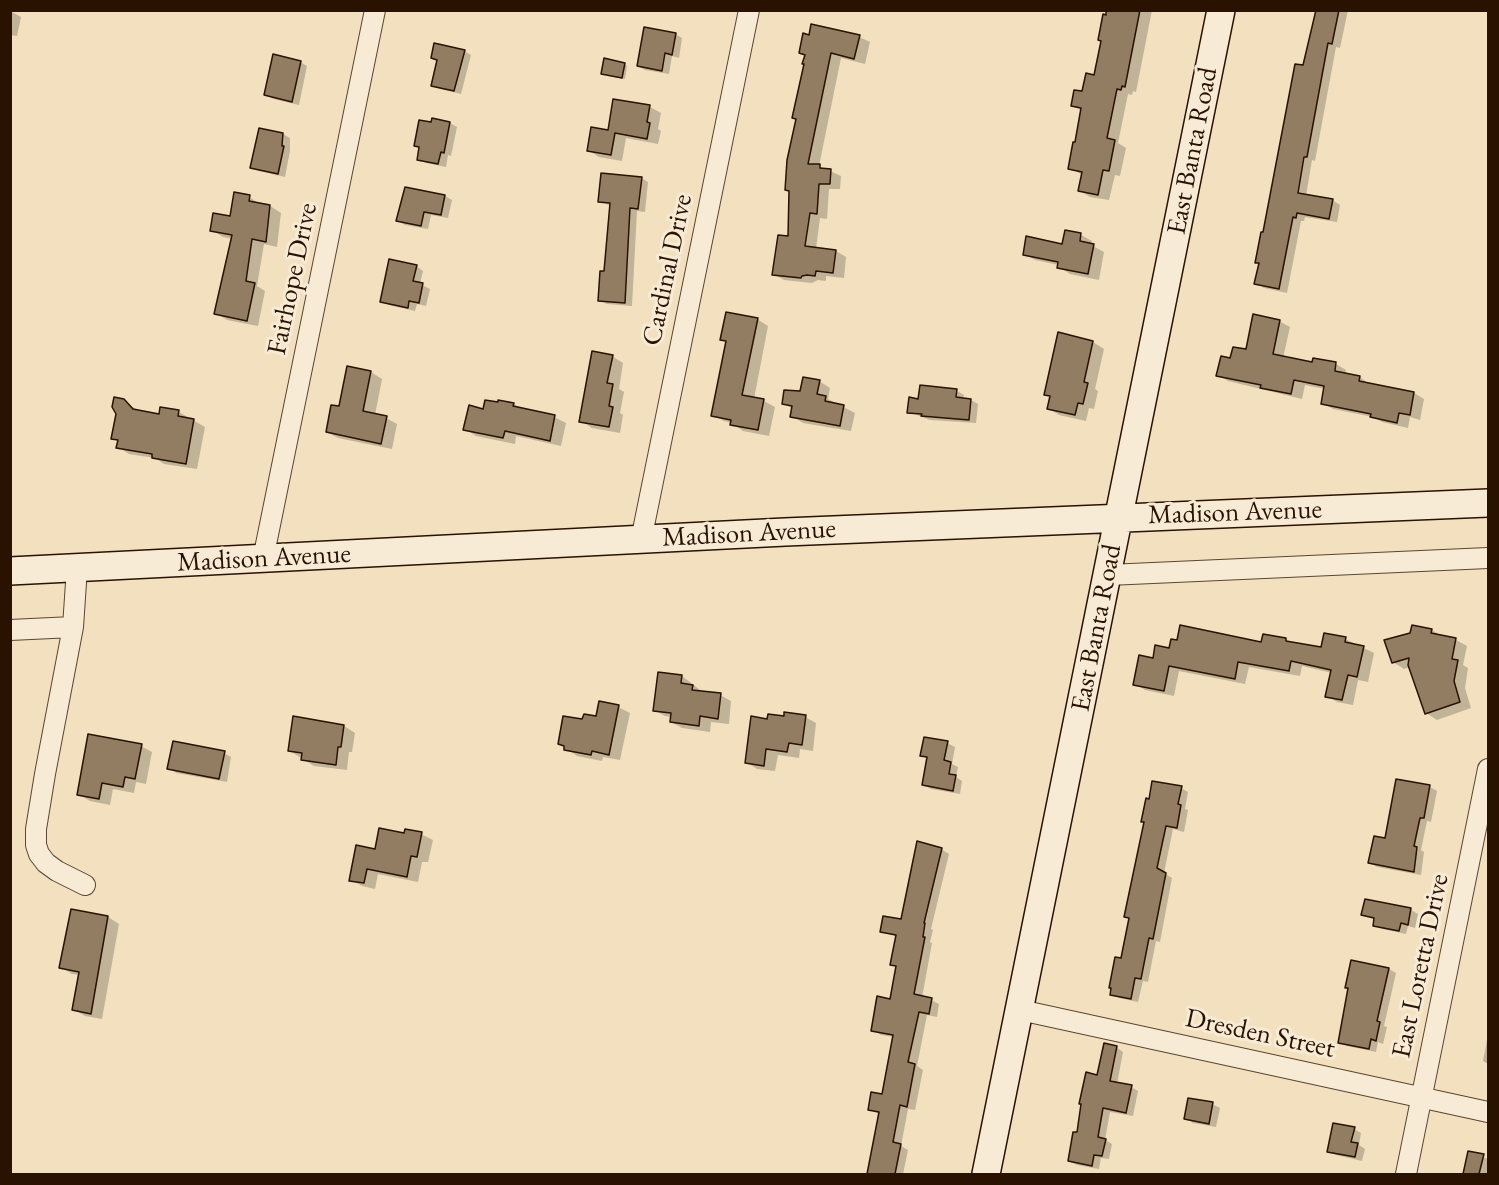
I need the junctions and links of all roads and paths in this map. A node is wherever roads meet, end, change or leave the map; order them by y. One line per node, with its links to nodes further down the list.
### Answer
1 (375, 10): 8 (street, Fairhope Drive)
2 (749, 10): 6 (street, Cardinal Drive)
3 (1221, 10): 5 (main road, East Banta Road)
4 (1488, 503): 5 (main road, Madison Avenue)
5 (1119, 517): 6 (main road, Madison Avenue); 11 (main road, East Banta Road)
6 (641, 540): 8 (main road, Madison Avenue)
7 (1488, 558): 11 (street, Madison Avenue)
8 (263, 559): 9 (main road, Madison Avenue)
9 (77, 568): 10 (main road, Madison Avenue); 12 (street)
10 (10, 571)
11 (1108, 575): 16 (main road, East Banta Road)
12 (73, 627): 13 (street); 15 (street)
13 (10, 630)
14 (1488, 769): 17 (street, East Loretta Drive)
15 (85, 885)
16 (1020, 1010): 17 (street, Dresden Street); 19 (main road, East Banta Road)
17 (1422, 1097): 18 (street, Dresden Street); 20 (street, East Loretta Drive)
18 (1488, 1112)
19 (986, 1174)
20 (1406, 1174)

